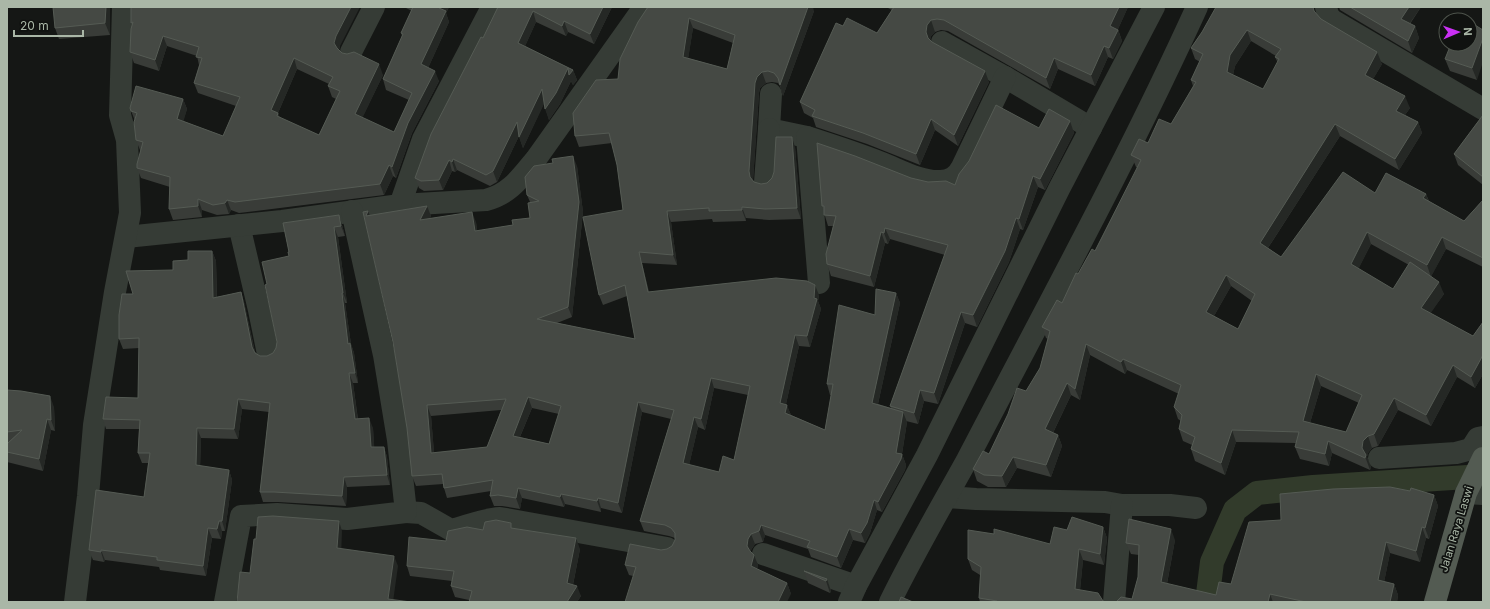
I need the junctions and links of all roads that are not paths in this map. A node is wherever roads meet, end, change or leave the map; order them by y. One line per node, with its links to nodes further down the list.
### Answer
1 (123, 7): 20 (street)
2 (374, 7): 9 (street)
3 (492, 7): 17 (street)
4 (644, 7): 17 (street)
5 (1154, 7): 13 (street)
6 (1197, 7): 27 (street)
7 (1326, 7): 12 (street)
8 (942, 42): 10 (street)
9 (351, 52)
10 (1005, 77): 13 (street); 15 (street)
11 (771, 94): 14 (street)
12 (1483, 109)
13 (1091, 128): 33 (street)
14 (769, 129): 15 (street); 16 (street)
15 (807, 137): 21 (street)
16 (765, 182)
17 (400, 205): 18 (street)
18 (352, 212): 19 (street); 30 (street)
19 (238, 225): 20 (street); 22 (street)
20 (126, 236): 34 (street)
21 (819, 283)
22 (268, 354)
23 (1483, 437): 24 (street)
24 (1379, 458)
25 (1483, 458): 26 (main road, Jalan Raya Laswi)
26 (1474, 489): 38 (main road, Jalan Raya Laswi)
27 (947, 497): 28 (street); 36 (street)
28 (1122, 505): 29 (street); 37 (street)
29 (1196, 508)
30 (406, 512): 31 (street); 35 (street)
31 (668, 548)
32 (763, 554): 33 (street)
33 (853, 594)
34 (75, 602)
35 (225, 602)
36 (890, 602)
37 (1114, 602)
38 (1435, 602)

